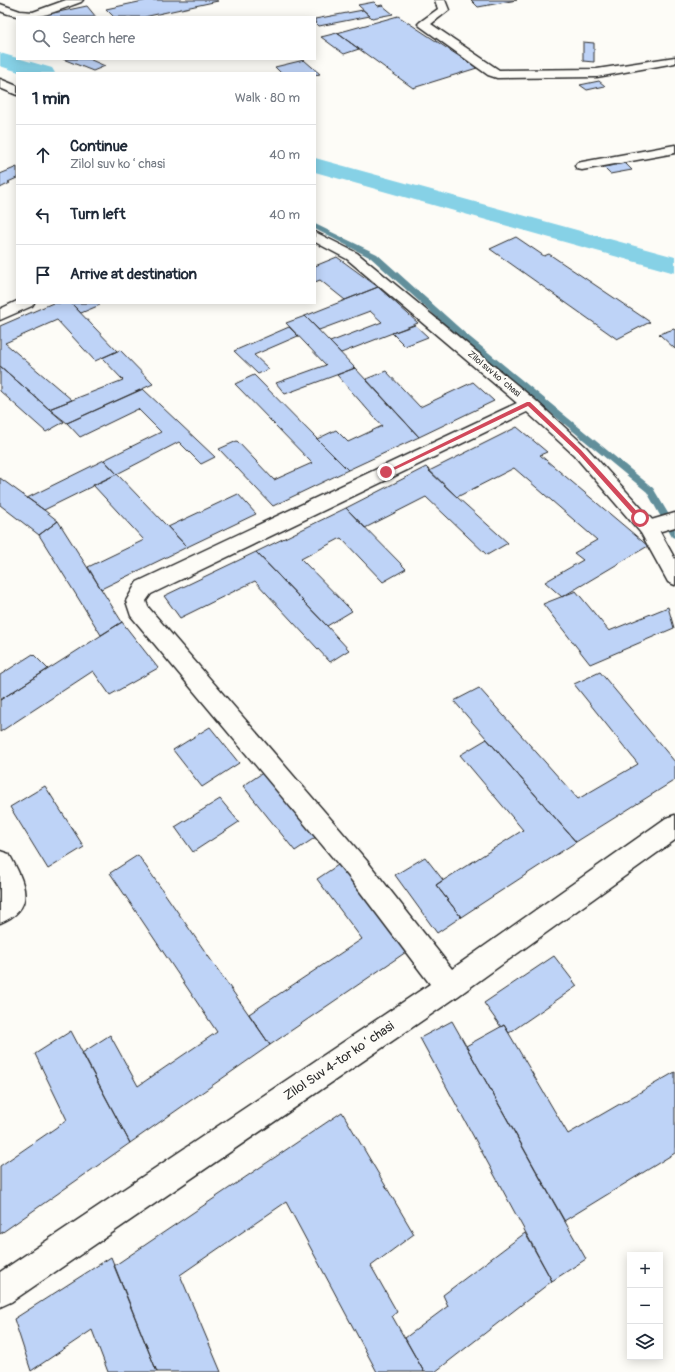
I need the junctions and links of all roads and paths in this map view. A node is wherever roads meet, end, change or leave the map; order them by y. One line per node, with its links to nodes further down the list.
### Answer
1 (77, 0): 3 (street)
2 (440, 0): 4 (lane)
3 (0, 7)
4 (675, 60)
5 (0, 83): 6 (street)
6 (16, 91)
7 (675, 149): 8 (lane)
8 (582, 166)
9 (316, 237): 12 (street, Zilol suv koʻchasi)
10 (24, 304): 11 (street)
11 (0, 315)
12 (529, 404): 14 (street, Zilol suv koʻchasi); 19 (street)
13 (675, 520): 14 (lane)
14 (651, 527): 15 (street, Zilol suv koʻchasi)
15 (675, 577)
16 (675, 826): 19 (street, Zilol Suv 4-tor koʻchasi)
17 (0, 862): 18 (street)
18 (0, 911)
19 (449, 987): 20 (street, Zilol Suv 4-tor koʻchasi)
20 (0, 1291)

